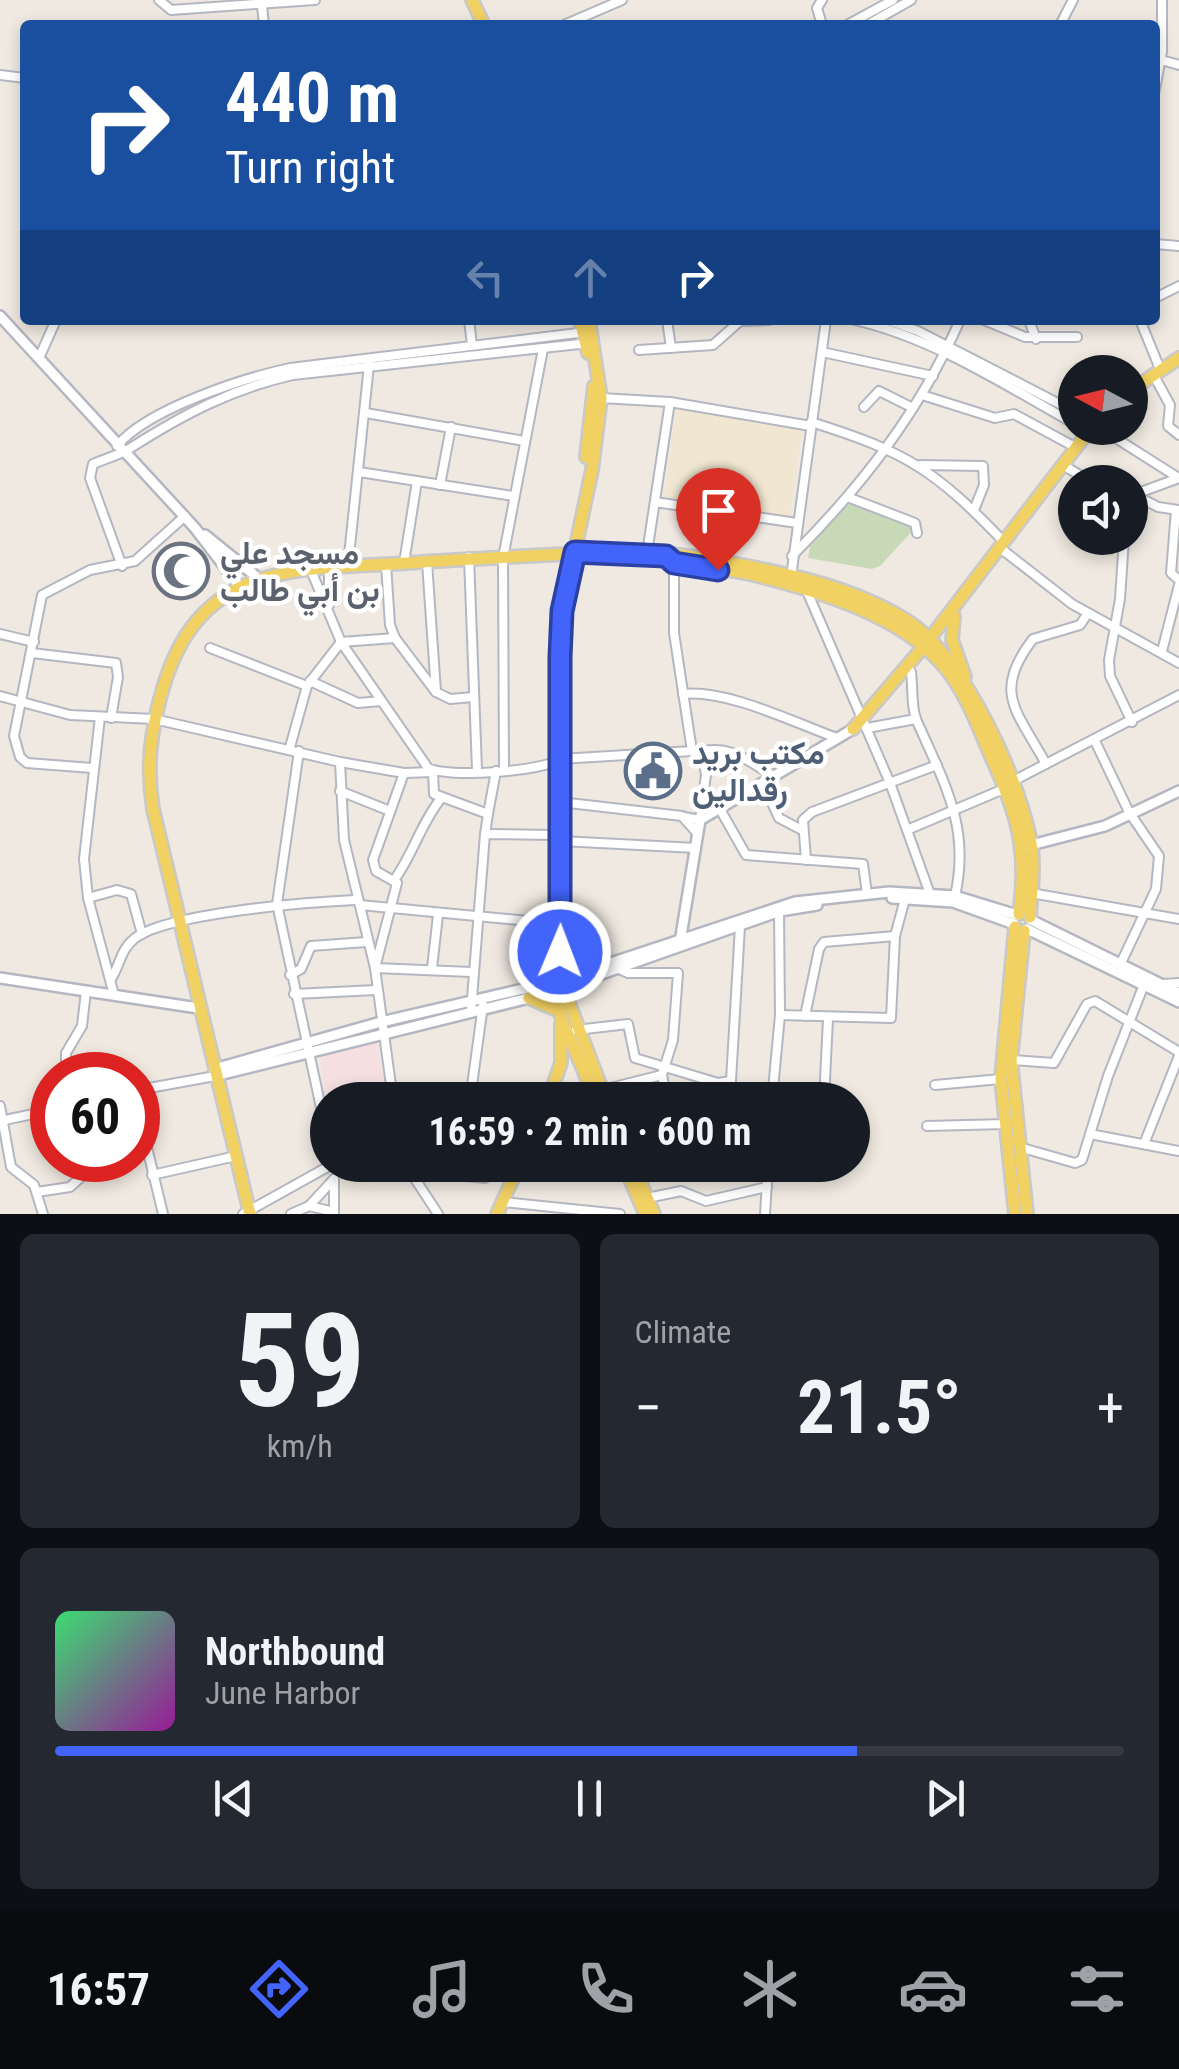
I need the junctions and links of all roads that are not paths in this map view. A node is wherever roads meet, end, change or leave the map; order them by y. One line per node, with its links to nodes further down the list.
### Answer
1 (159, 0): 8 (street)
2 (314, 0): 7 (street)
3 (622, 0): 11 (street)
4 (893, 0): 9 (street)
5 (911, 0): 9 (street)
6 (1162, 0): 13 (street)
7 (289, 2): 8 (street)
8 (262, 6): 10 (street)
9 (882, 7): 12 (street)
10 (263, 20)
11 (576, 20)
12 (857, 20)
13 (1161, 60): 14 (street); 15 (street)
14 (1160, 65)
15 (1179, 65)
16 (0, 316): 37 (street)
17 (54, 325): 37 (street)
18 (470, 325): 31 (street)
19 (667, 325): 32 (street)
20 (728, 325): 32 (street)
21 (825, 325): 36 (street)
22 (883, 325): 34 (street)
23 (897, 325): 34 (street)
24 (958, 325): 34 (street)
25 (998, 325): 30 (street)
26 (1032, 325): 30 (street)
27 (1142, 325): 40 (street)
28 (587, 332): 31 (street); 33 (street); 44 (main road); 81 (main road)
29 (1077, 338): 30 (street)
30 (1036, 339)
31 (472, 346): 53 (street)
32 (671, 348): 35 (street)
33 (544, 349): 39 (street); 55 (street)
34 (947, 349): 41 (street); 46 (street); 50 (street)
35 (639, 350)
36 (822, 352): 41 (street); 51 (street)
37 (39, 358): 59 (street)
38 (1179, 358): 40 (main road)
39 (369, 365): 49 (street); 56 (street)
40 (1156, 371): 42 (main road); 54 (street)
41 (933, 376): 43 (street)
42 (1148, 377)
43 (922, 395): 48 (street); 58 (street)
44 (601, 398): 45 (street); 81 (main road)
45 (670, 402): 51 (street); 72 (street)
46 (1058, 404)
47 (864, 406): 48 (street)
48 (914, 408): 60 (street)
49 (366, 414): 52 (street); 64 (street)
50 (1058, 414)
51 (811, 424): 60 (street); 77 (street)
52 (451, 427): 55 (street); 68 (street)
53 (128, 435): 56 (street); 59 (street)
54 (1179, 435)
55 (524, 441): 70 (street)
56 (135, 443): 61 (street)
57 (1121, 445): 66 (street)
58 (1075, 447): 63 (main road)
59 (116, 448): 61 (street); 92 (street)
60 (888, 448): 62 (street); 71 (street)
61 (126, 452): 76 (street)
62 (919, 465): 74 (street); 74 (street)
63 (1063, 465)
64 (359, 472): 67 (street); 91 (street)
65 (1058, 472): 80 (main road)
66 (1178, 478): 69 (street)
67 (417, 482): 68 (street); 88 (street)
68 (440, 484): 70 (street)
69 (1148, 489)
70 (513, 496): 86 (street)
71 (850, 498): 79 (street); 84 (street)
72 (655, 502): 77 (street); 82 (street)
73 (1148, 502): 75 (street)
74 (974, 510): 80 (street)
75 (1177, 510): 97 (street)
76 (185, 516): 78 (street); 92 (street)
77 (797, 523): 84 (street)
78 (195, 528): 95 (street); 98 (street)
79 (917, 533)
80 (1005, 543): 101 (street); 102 (main road); 109 (main road)
81 (571, 553): 82 (main road); 86 (main road); 132 (main road)
82 (647, 555): 87 (main road)
83 (1122, 555): 103 (street)
84 (792, 556): 96 (street)
85 (469, 557): 86 (main road); 89 (main road); 120 (street)
86 (503, 558): 138 (street)
87 (671, 558): 96 (main road); 117 (street)
88 (404, 562): 89 (main road); 90 (main road)
89 (428, 562): 116 (street)
90 (386, 564): 91 (main road); 105 (street)
91 (348, 565): 93 (main road)
92 (122, 566): 106 (street)
93 (329, 566): 94 (main road); 100 (street)
94 (310, 568): 95 (main road); 100 (street)
95 (258, 578): 98 (main road)
96 (795, 580): 99 (main road); 109 (main road)
97 (1179, 583): 110 (street)
98 (240, 587): 124 (main road)
99 (807, 592): 109 (main road); 127 (street)
100 (329, 605): 107 (street)
101 (1088, 612): 103 (street); 135 (street)
102 (954, 616): 109 (main road); 114 (main road)
103 (1114, 625): 110 (street); 126 (street)
104 (0, 634): 106 (street)
105 (395, 638): 107 (street); 116 (street)
106 (34, 642): 111 (street)
107 (341, 642): 115 (street); 121 (street)
108 (210, 648): 115 (street)
109 (931, 648): 113 (main road); 114 (main road); 127 (main road); 144 (main road)
110 (1162, 651): 112 (street)
111 (32, 653): 122 (street); 123 (street)
112 (1179, 664)
113 (915, 667): 125 (street); 127 (main road)
114 (966, 681): 144 (main road)
115 (308, 684): 121 (street); 130 (street)
116 (436, 692): 120 (street)
117 (683, 694): 128 (street); 131 (street)
118 (1179, 695): 126 (street)
119 (0, 696): 122 (street)
120 (473, 697): 137 (street)
121 (382, 701): 139 (street)
122 (23, 703): 123 (street); 136 (street)
123 (106, 718): 124 (street); 136 (street)
124 (154, 718): 130 (street); 180 (main road)
125 (916, 719): 127 (street); 134 (street)
126 (1132, 722): 129 (street)
127 (861, 725): 128 (street); 142 (street)
128 (837, 738): 141 (street)
129 (1095, 741): 135 (street); 152 (street)
130 (295, 749): 133 (street); 172 (street)
131 (697, 751): 132 (street); 141 (street); 155 (street)
132 (557, 761): 138 (street); 148 (main road); 160 (main road)
133 (340, 762): 140 (street); 145 (street)
134 (937, 764): 142 (street); 149 (street)
135 (1046, 764): 144 (street)
136 (92, 768): 170 (street)
137 (477, 770): 138 (street); 139 (street)
138 (500, 770): 153 (street)
139 (433, 772): 140 (street); 147 (street)
140 (404, 773): 151 (street)
141 (774, 776): 143 (street)
142 (890, 782): 156 (street); 157 (street)
143 (763, 783): 150 (street); 156 (street)
144 (1008, 785): 149 (street); 161 (main road)
145 (340, 791): 151 (street); 171 (street)
146 (1179, 792): 152 (street)
147 (442, 797): 153 (street); 164 (street)
148 (560, 802): 154 (street); 160 (main road)
149 (955, 809): 157 (street); 168 (street)
150 (721, 810): 155 (street); 163 (street)
151 (390, 811): 164 (street)
152 (1129, 812): 161 (street); 175 (street)
153 (488, 814): 158 (street)
154 (682, 816): 155 (street); 159 (street)
155 (700, 820): 159 (street)
156 (802, 830): 163 (street)
157 (906, 830): 167 (street)
158 (485, 834): 160 (street); 177 (street)
159 (698, 834): 162 (street)
160 (557, 838): 162 (street); 181 (main road)
161 (1027, 846): 165 (main road); 179 (main road)
162 (696, 848): 185 (street)
163 (806, 860): 166 (street)
164 (395, 879): 174 (street)
165 (1031, 893): 175 (street); 179 (main road)
166 (866, 894): 169 (street); 173 (street)
167 (930, 894): 168 (street); 169 (street)
168 (955, 896): 179 (street)
169 (912, 897): 173 (street); 179 (street); 184 (street)
170 (88, 898): 183 (street); 196 (street)
171 (358, 902): 172 (street); 174 (street); 186 (street)
172 (277, 904): 180 (street); 194 (street)
173 (779, 909): 182 (street); 185 (street); 211 (street)
174 (393, 910): 176 (street); 189 (street)
175 (1142, 910): 178 (street); 188 (street)
176 (438, 915): 177 (street); 190 (street)
177 (476, 917): 181 (street); 193 (street)
178 (1179, 919)
179 (1022, 922): 188 (street); 197 (street); 220 (main road); 224 (main road)
180 (180, 924): 183 (street); 209 (main road)
181 (557, 924): 200 (main road)
182 (740, 926): 187 (street); 221 (street)
183 (142, 934): 196 (street)
184 (895, 936): 212 (street); 213 (street)
185 (683, 938): 187 (street); 200 (street)
186 (366, 942): 189 (street); 194 (street)
187 (675, 949): 191 (street); 192 (street)
188 (1120, 964): 197 (street)
189 (374, 968): 190 (street); 201 (street)
190 (432, 968): 193 (street)
191 (618, 968): 192 (street); 200 (street)
192 (676, 971): 221 (street)
193 (471, 972): 208 (street)
194 (290, 975): 204 (street)
195 (0, 978): 202 (street)
196 (111, 978): 205 (street)
197 (1146, 981): 199 (street); 207 (street); 214 (street)
198 (1179, 983): 199 (street)
199 (1163, 984): 203 (street)
200 (557, 985): 206 (street); 208 (street); 210 (main road); 216 (main road)
201 (376, 990): 204 (street); 215 (street)
202 (86, 991): 205 (street); 218 (street)
203 (1179, 993)
204 (294, 994): 217 (street)
205 (114, 995): 209 (street)
206 (530, 998): 208 (street); 210 (main road)
207 (1179, 1002)
208 (477, 1005): 215 (street); 227 (street)
209 (198, 1008): 222 (main road)
210 (560, 1013): 228 (main road); 229 (main road)
211 (780, 1015): 212 (street); 233 (street)
212 (805, 1016): 213 (street)
213 (828, 1019): 234 (street)
214 (1130, 1020): 219 (street); 220 (street); 242 (street)
215 (382, 1026): 217 (street); 226 (street)
216 (576, 1030): 221 (street); 230 (main road)
217 (306, 1050): 222 (street); 225 (street)
218 (67, 1052)
219 (1179, 1054): 243 (street)
220 (1012, 1060): 244 (main road)
221 (664, 1064): 223 (street)
222 (214, 1072): 235 (street); 246 (main road)
223 (662, 1076): 231 (street); 232 (street)
224 (1002, 1080): 236 (street); 240 (main road)
225 (314, 1082)
226 (392, 1082)
227 (471, 1082)
228 (554, 1082)
229 (594, 1082)
230 (595, 1082)
231 (645, 1082)
232 (664, 1082)
233 (774, 1082)
234 (825, 1082)
235 (160, 1085)
236 (934, 1085)
237 (0, 1106): 239 (street)
238 (30, 1114): 239 (street)
239 (1, 1120): 259 (street)
240 (1006, 1124): 241 (street); 273 (main road)
241 (927, 1126)
242 (1090, 1134): 243 (street); 244 (street)
243 (1144, 1144): 245 (street)
244 (1019, 1148): 274 (main road)
245 (1179, 1151)
246 (236, 1156): 247 (street); 263 (main road)
247 (160, 1173)
248 (310, 1177): 263 (street)
249 (76, 1182): 259 (street)
250 (154, 1182): 266 (street)
251 (330, 1182): 261 (street)
252 (334, 1182): 264 (street)
253 (416, 1182): 268 (street)
254 (511, 1182): 262 (main road)
255 (631, 1182): 270 (main road)
256 (640, 1182): 260 (main road)
257 (767, 1182): 258 (street)
258 (767, 1187): 260 (street); 272 (street)
259 (36, 1192): 265 (street)
260 (647, 1198): 271 (main road)
261 (309, 1206): 264 (street); 267 (street)
262 (500, 1208): 269 (street)
263 (247, 1212)
264 (334, 1213)
265 (43, 1214)
266 (162, 1214)
267 (291, 1214)
268 (438, 1214)
269 (620, 1214)
270 (645, 1214)
271 (654, 1214)
272 (765, 1214)
273 (1015, 1214)
274 (1027, 1214)

